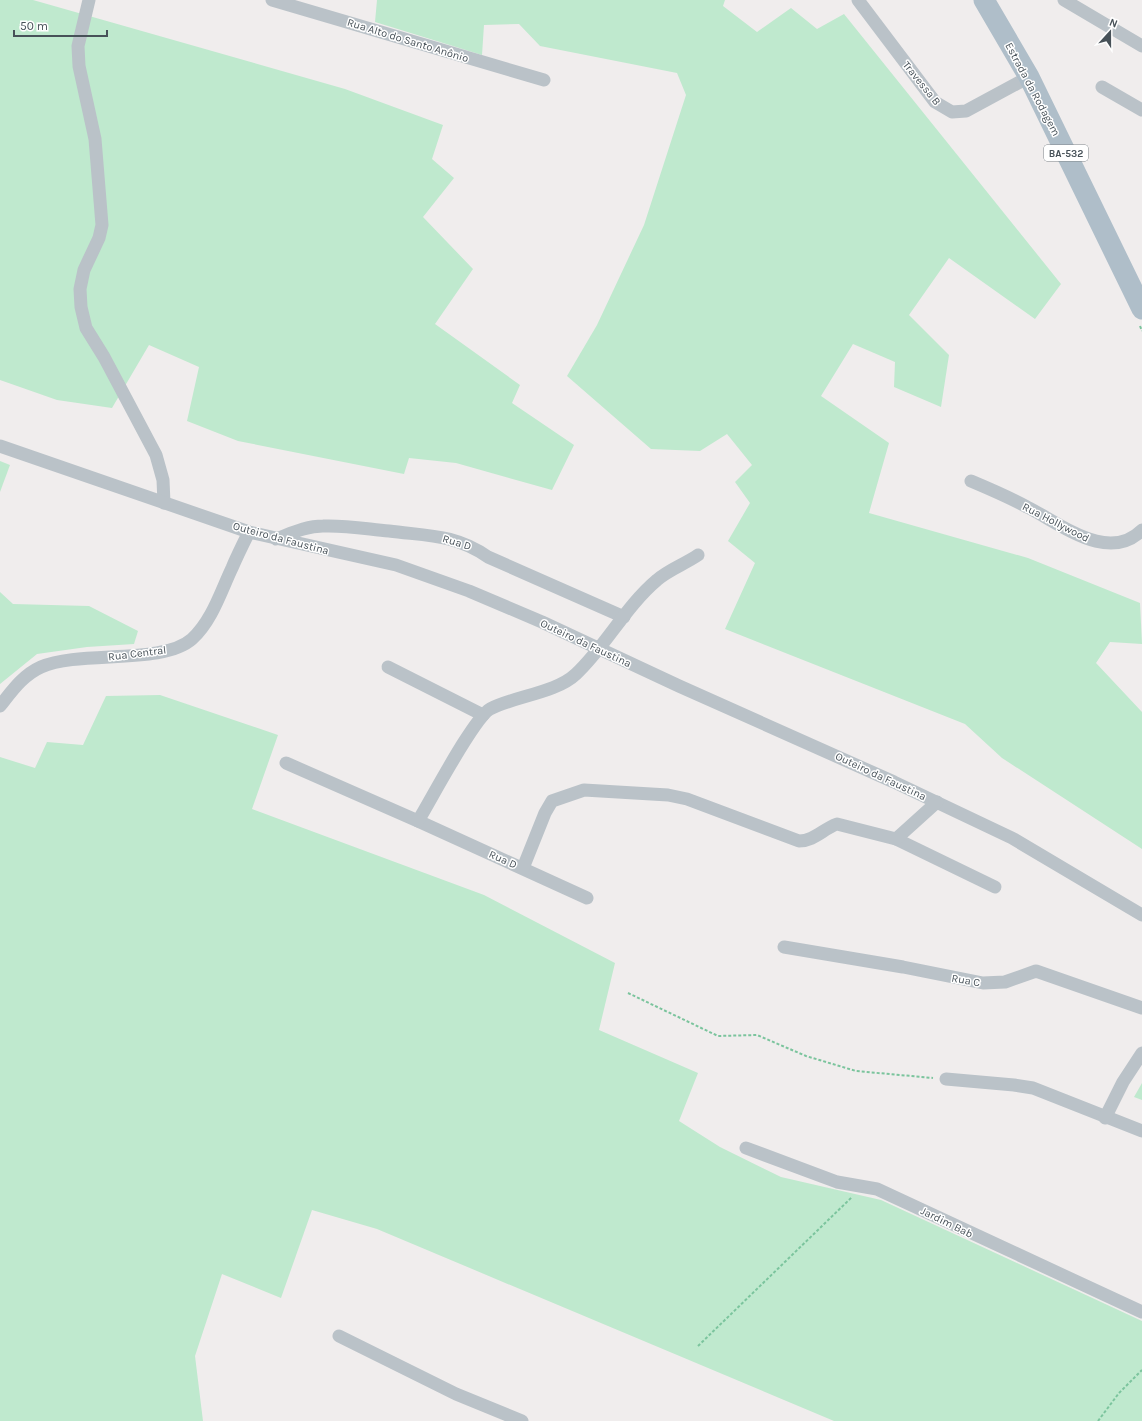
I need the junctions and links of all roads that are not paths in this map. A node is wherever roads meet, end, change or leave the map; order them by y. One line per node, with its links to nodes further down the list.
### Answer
1 (89, 0): 14 (street)
2 (858, 0): 7 (street, Travessa B)
3 (984, 0): 7 (main road, Estrada da Rodagem / BA-532)
4 (1064, 0): 6 (street)
5 (277, 1): 8 (street, Rua Alto do Santo Anônio)
6 (1142, 46)
7 (1030, 77): 11 (main road, Estrada da Rodagem / BA-532)
8 (544, 80)
9 (1102, 87): 10 (street)
10 (1142, 110)
11 (1142, 309)
12 (0, 446): 14 (street, Outeiro da Faustina)
13 (971, 481): 15 (street, Rua Hollywood)
14 (164, 503): 16 (street, Outeiro da Faustina)
15 (1142, 530)
16 (249, 532): 17 (street, Outeiro da Faustina); 22 (street, Rua Central)
17 (276, 539): 19 (street, Rua D); 20 (street, Outeiro da Faustina)
18 (698, 555): 19 (street)
19 (624, 617): 20 (street)
20 (600, 648): 23 (street); 25 (street, Outeiro da Faustina)
21 (388, 667): 23 (street)
22 (0, 706)
23 (483, 715): 26 (street)
24 (286, 763): 26 (street, Rua D)
25 (937, 802): 27 (street); 31 (street, Outeiro da Faustina)
26 (418, 821): 28 (street, Rua D)
27 (896, 839): 28 (street); 29 (street)
28 (523, 868): 30 (street, Rua D)
29 (995, 888)
30 (587, 898)
31 (1142, 915)
32 (784, 947): 33 (street, Rua C)
33 (1142, 1008)
34 (1142, 1054): 36 (street)
35 (946, 1079): 36 (street)
36 (1105, 1118): 37 (street)
37 (1142, 1131)
38 (746, 1148): 39 (street, Jardim Bab)
39 (1142, 1312)
40 (339, 1336): 41 (street)
41 (522, 1421)

